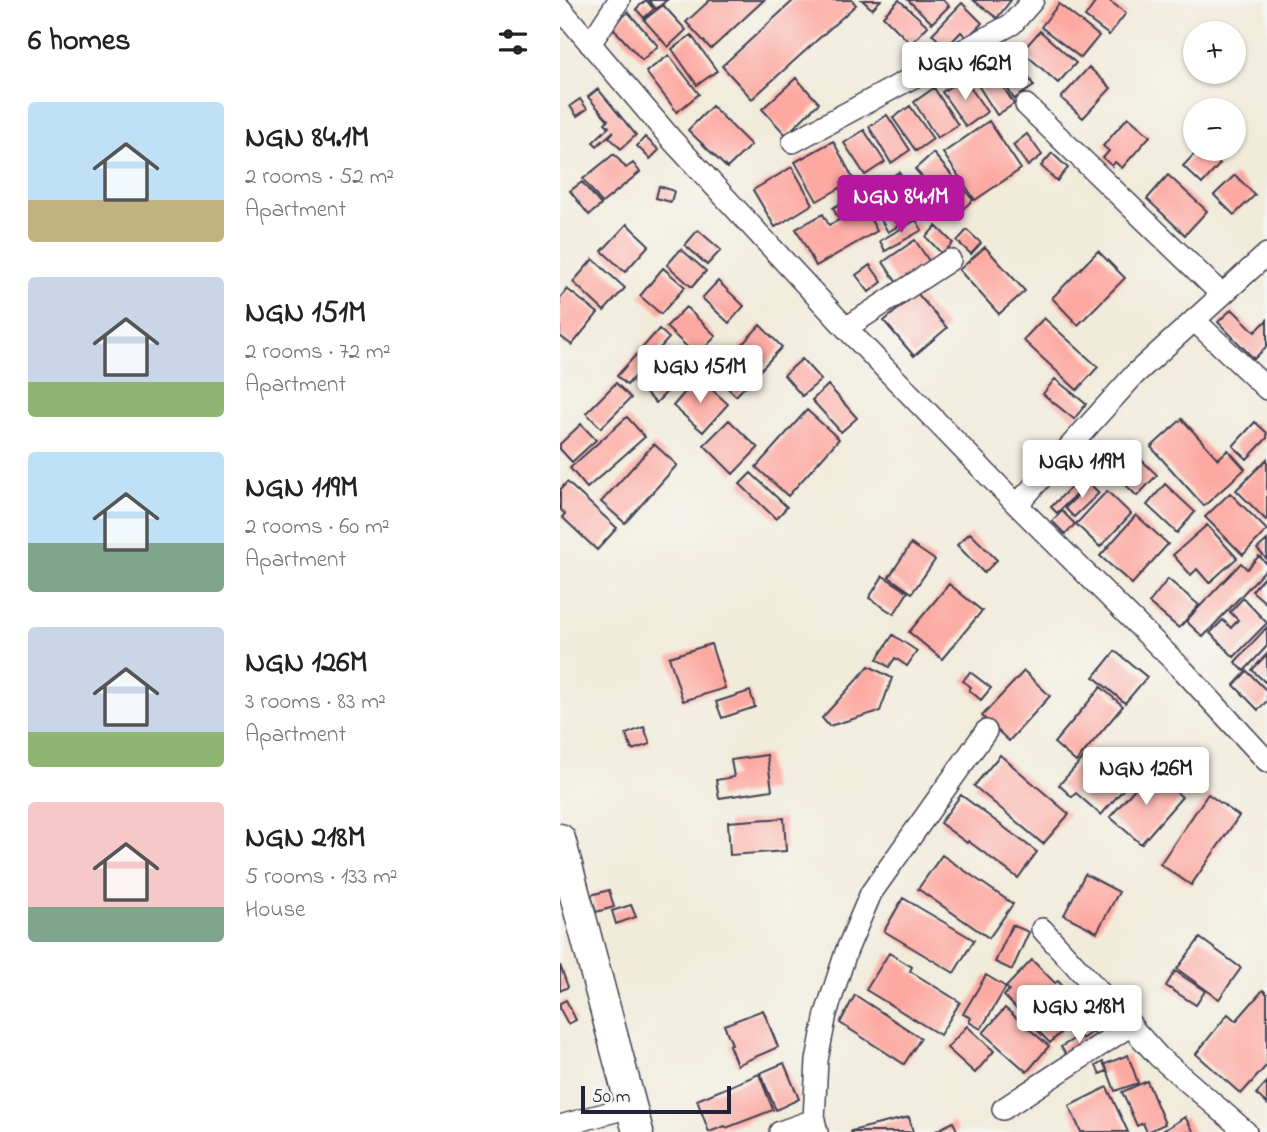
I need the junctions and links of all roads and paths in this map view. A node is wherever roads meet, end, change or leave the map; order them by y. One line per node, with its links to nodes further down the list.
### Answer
1 (619, 0): 4 (street)
2 (1033, 0): 6 (street)
3 (560, 8): 4 (street)
4 (590, 44): 11 (street)
5 (1026, 105): 9 (street)
6 (793, 142)
7 (1267, 254): 9 (street)
8 (950, 260): 11 (street)
9 (1221, 294): 10 (street)
10 (1194, 320): 12 (street); 13 (street)
11 (846, 328): 13 (street)
12 (1267, 389)
13 (1017, 505): 15 (street)
14 (986, 731): 22 (street)
15 (1267, 761)
16 (560, 839): 20 (street)
17 (1042, 929): 18 (street)
18 (1131, 1025): 19 (street); 24 (street)
19 (1003, 1109)
20 (634, 1119): 21 (street)
21 (560, 1126)
22 (815, 1126): 23 (street)
23 (780, 1132)
24 (1246, 1132)

